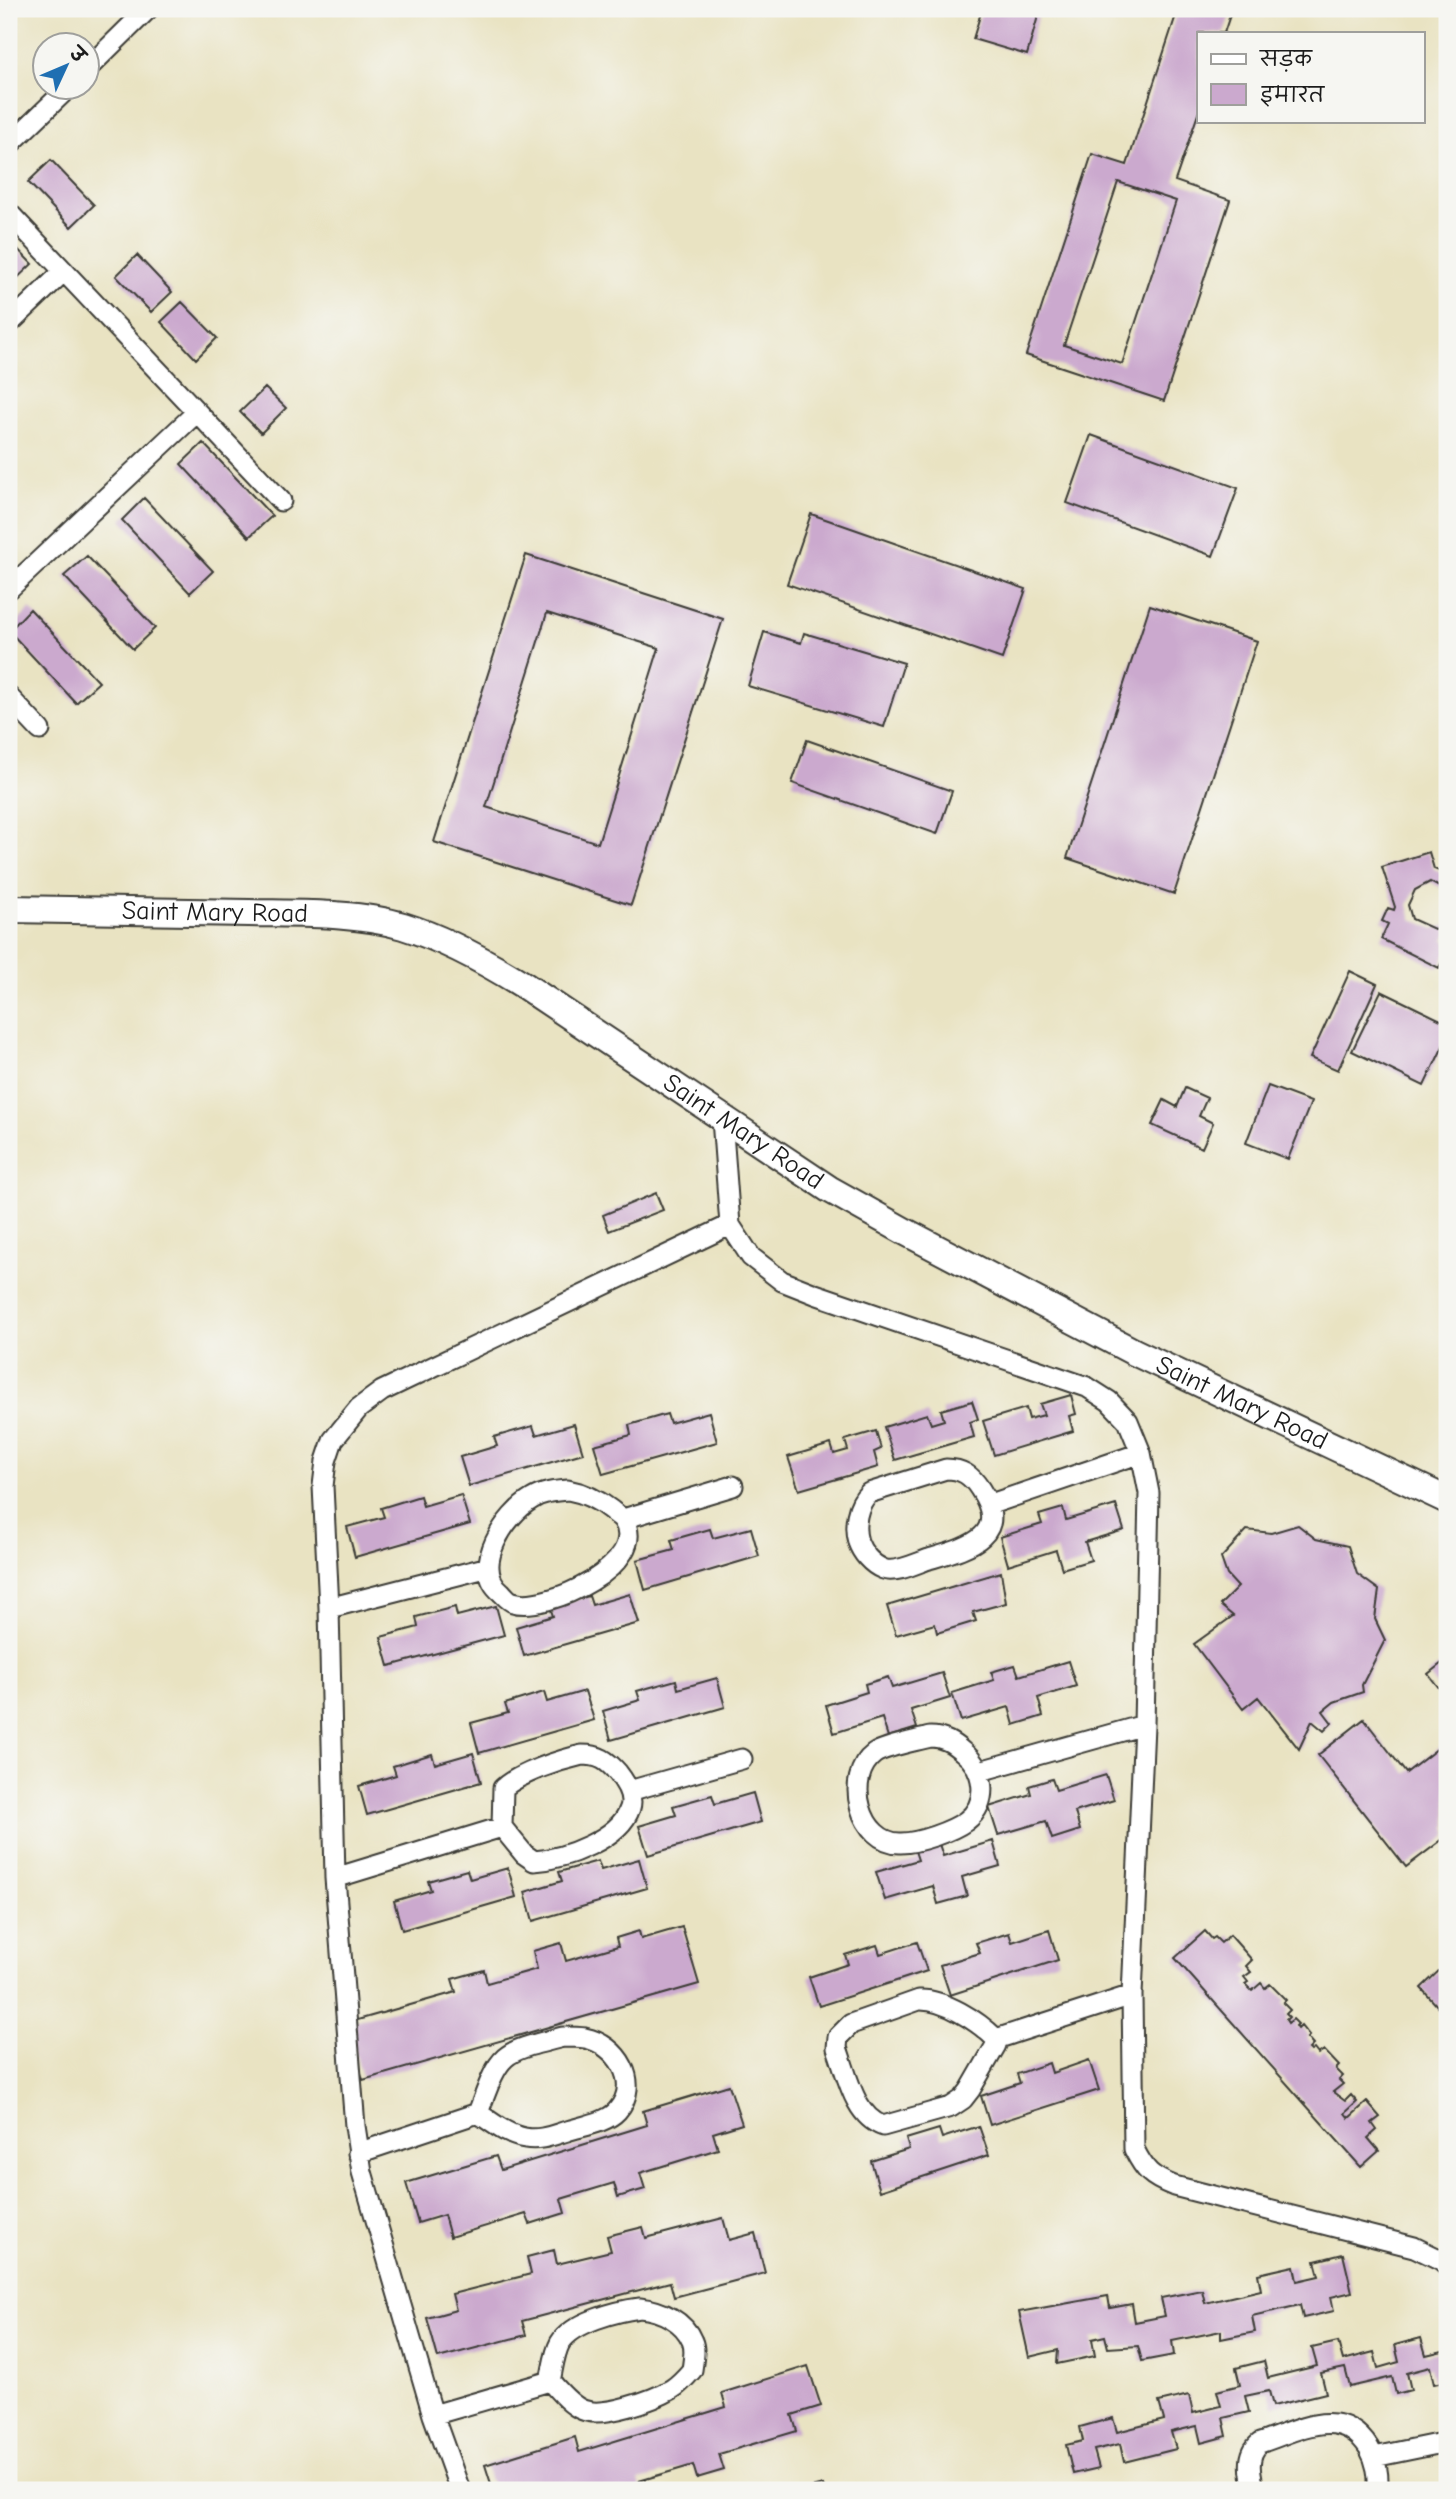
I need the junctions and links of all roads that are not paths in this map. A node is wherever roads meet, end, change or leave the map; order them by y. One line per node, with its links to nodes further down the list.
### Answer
1 (149, 9): 2 (street)
2 (102, 54)
3 (54, 102): 4 (street)
4 (9, 145)
5 (9, 213): 6 (street)
6 (63, 272): 7 (street); 8 (street)
7 (9, 324)
8 (197, 412): 9 (street); 10 (street)
9 (281, 501)
10 (9, 589)
11 (9, 697): 12 (street)
12 (40, 730)
13 (9, 909): 14 (street, Saint Mary Road)
14 (722, 1119): 15 (street); 18 (street, Saint Mary Road)
15 (730, 1225): 16 (street); 22 (street)
16 (1141, 1453): 19 (street); 23 (street)
17 (733, 1486): 20 (street)
18 (1447, 1500)
19 (991, 1504): 19 (street)
20 (623, 1519): 21 (street); 21 (street)
21 (489, 1567): 22 (street)
22 (329, 1608): 28 (street)
23 (1144, 1725): 25 (street); 29 (street)
24 (742, 1759): 26 (street)
25 (980, 1771): 25 (street)
26 (629, 1791): 27 (street); 27 (street)
27 (502, 1827): 28 (street)
28 (335, 1878): 32 (street)
29 (1132, 1995): 30 (street); 33 (street)
30 (996, 2039): 30 (street)
31 (478, 2113): 31 (street); 32 (street)
32 (358, 2153): 35 (street)
33 (1447, 2266)
34 (550, 2381): 34 (street); 35 (street)
35 (433, 2415): 39 (street)
36 (1447, 2442): 37 (street)
37 (1374, 2457): 38 (street); 40 (street)
38 (1250, 2489)
39 (460, 2490)
40 (1377, 2490)

